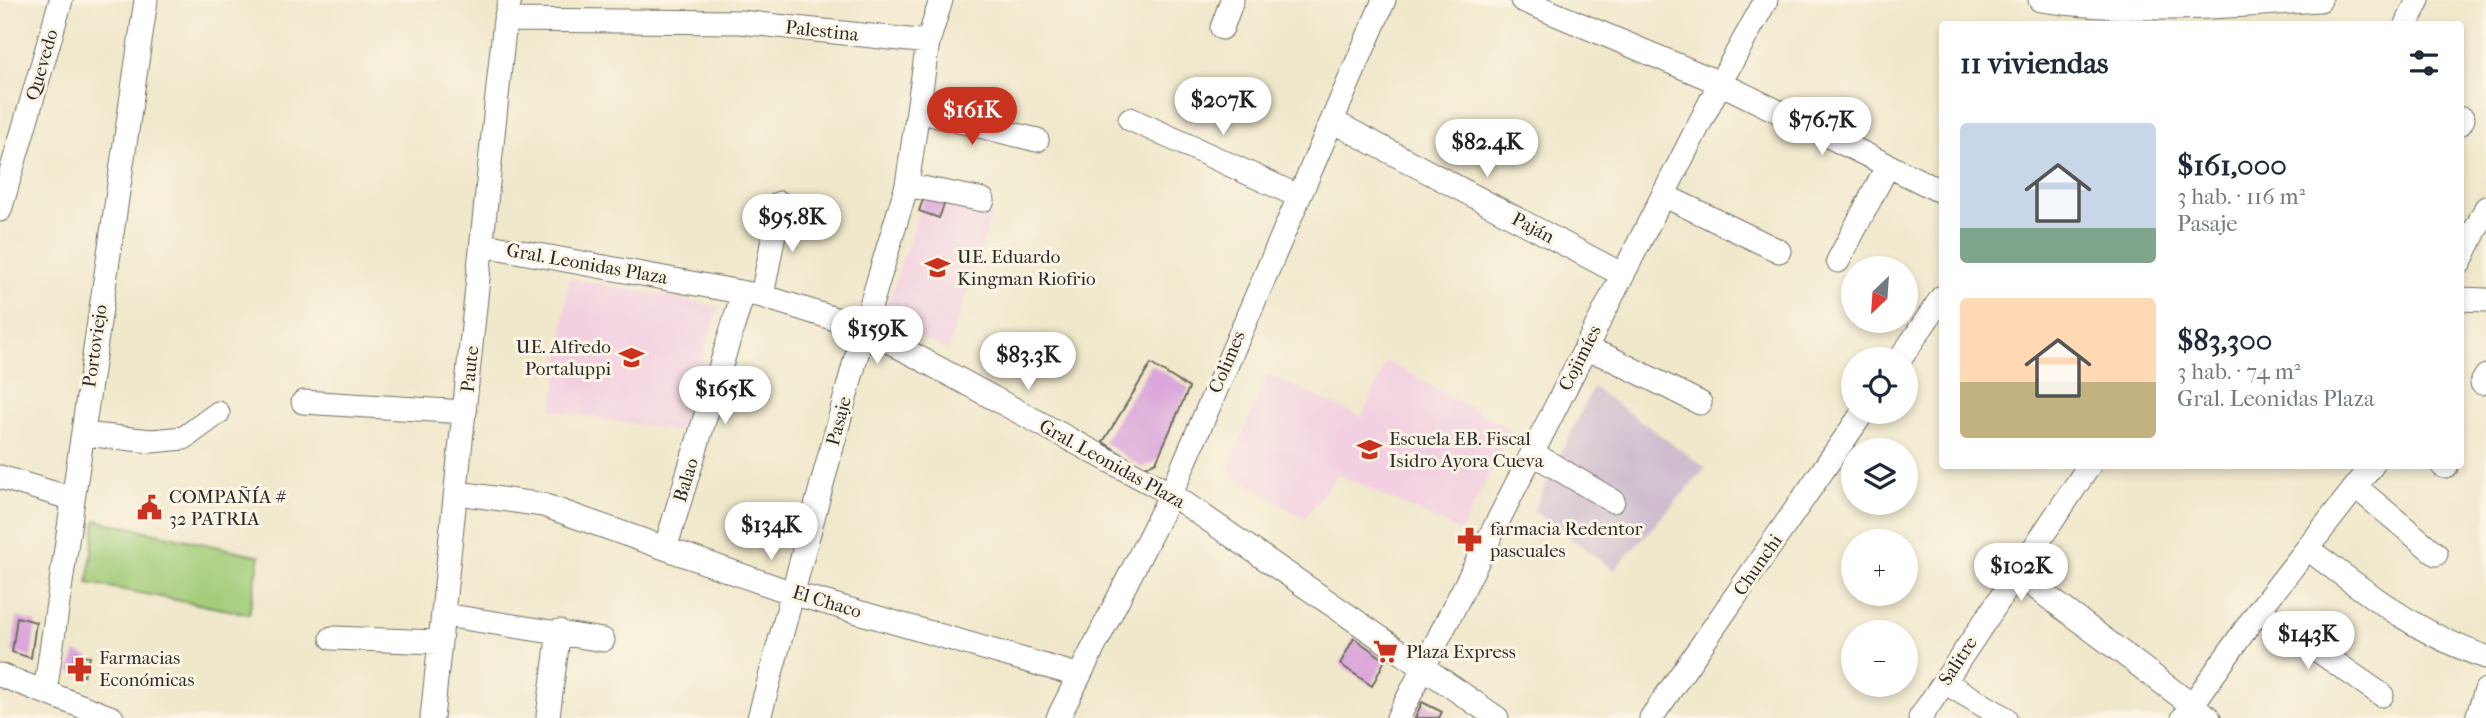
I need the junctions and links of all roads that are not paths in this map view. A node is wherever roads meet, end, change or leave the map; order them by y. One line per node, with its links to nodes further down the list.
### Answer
1 (61, 0): 31 (street, Quevedo)
2 (146, 0): 49 (street, Portoviejo)
3 (646, 0): 14 (street)
4 (941, 0): 17 (street, Pasaje)
5 (1232, 0): 16 (street)
6 (1384, 0): 21 (street, Colimes)
7 (1522, 0): 18 (street)
8 (1766, 0): 18 (street, Cojimíes)
9 (2040, 0): 13 (street)
10 (2320, 0): 13 (street)
11 (2418, 0): 15 (street)
12 (508, 10): 14 (street, Palestina); 32 (street, Paute)
13 (2179, 17)
14 (635, 21): 17 (street, Palestina)
15 (2408, 21)
16 (1222, 28)
17 (928, 42): 19 (street, Pasaje)
18 (1720, 83): 23 (street); 27 (street, Cojimíes)
19 (918, 111): 22 (street); 24 (street, Pasaje)
20 (1129, 119): 26 (street)
21 (1332, 121): 26 (street, Colimes); 36 (street, Paján)
22 (1037, 141)
23 (1888, 165): 25 (street); 35 (street)
24 (907, 185): 28 (street); 41 (street, Pasaje)
25 (1939, 190)
26 (1298, 195): 56 (street, Colimes)
27 (1664, 195): 33 (street); 36 (street, Cojimíes)
28 (983, 200)
29 (780, 203): 37 (street, Balao)
30 (2486, 208): 34 (street)
31 (0, 210)
32 (484, 245): 37 (street, Gral. Leonidas Plaza); 46 (street, Paute)
33 (1779, 251)
34 (2464, 254)
35 (1838, 261)
36 (1623, 275): 43 (street, Cojimíes)
37 (752, 294): 41 (street, Gral. Leonidas Plaza); 59 (street, Balao)
38 (2464, 299): 39 (street)
39 (2486, 300)
40 (1939, 302): 42 (street)
41 (864, 328): 56 (street, Gral. Leonidas Plaza); 63 (street, Pasaje)
42 (1908, 347)
43 (1585, 349): 45 (street); 50 (street, Cojimíes)
44 (303, 402): 46 (street)
45 (1700, 403)
46 (465, 412): 55 (street, Paute)
47 (218, 413): 49 (street)
48 (1855, 424): 86 (street, Chunchi)
49 (83, 434): 57 (street, Portoviejo)
50 (1532, 453): 58 (street); 71 (street, Cojimíes)
51 (2087, 469): 62 (street, Salitre)
52 (2370, 469): 54 (street)
53 (0, 477): 57 (street)
54 (2356, 488): 60 (street); 61 (street)
55 (457, 493): 59 (street, El Chaco); 65 (street, Paute)
56 (1171, 494): 71 (street, Gral. Leonidas Plaza); 72 (street, Colimes)
57 (73, 499): 76 (street, Portoviejo)
58 (1613, 501)
59 (666, 546): 63 (street, El Chaco)
60 (2308, 549): 64 (street); 70 (street)
61 (2436, 554)
62 (2015, 572): 74 (street, Salitre); 78 (street)
63 (792, 593): 72 (street, El Chaco); 82 (street, Pasaje)
64 (2259, 610): 77 (street); 78 (street)
65 (444, 615): 66 (street); 69 (street, Paute)
66 (559, 631): 68 (street); 79 (street)
67 (332, 638): 69 (street)
68 (603, 640)
69 (439, 642): 81 (street, Paute)
70 (2486, 657)
71 (1424, 665): 84 (street, Cojimíes); 85 (street, Gral. Leonidas Plaza)
72 (1077, 675): 83 (street, Colimes)
73 (0, 676): 76 (street)
74 (1944, 682): 87 (street, Salitre); 88 (street)
75 (2486, 690): 89 (street)
76 (45, 692): 80 (street)
77 (2382, 695)
78 (2194, 714)
79 (548, 716)
80 (112, 718)
81 (432, 718)
82 (759, 718)
83 (1058, 718)
84 (1398, 718)
85 (1497, 718)
86 (1651, 718)
87 (1920, 718)
88 (2005, 718)
89 (2477, 718)

